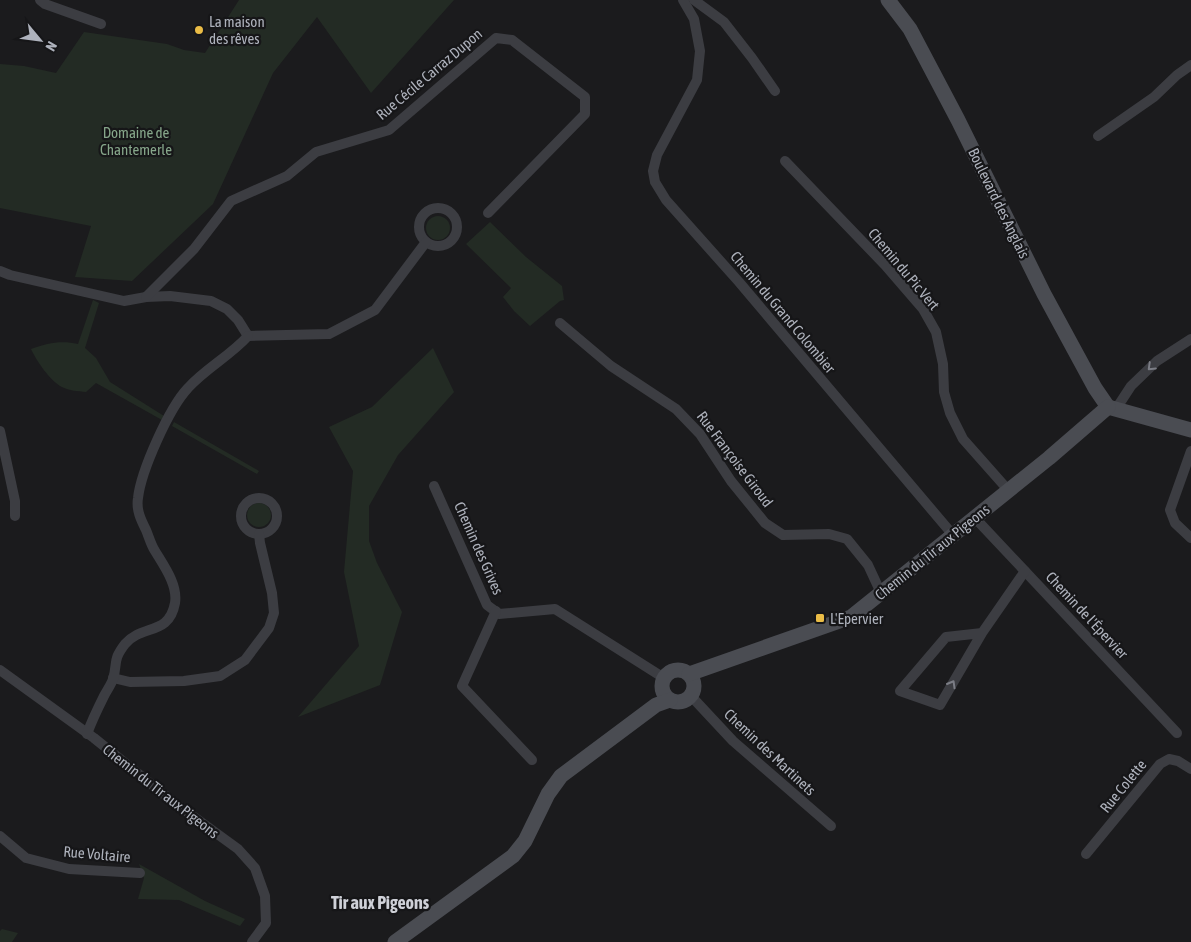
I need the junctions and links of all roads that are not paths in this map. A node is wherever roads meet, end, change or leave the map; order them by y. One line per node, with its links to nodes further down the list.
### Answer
1 (40, 0): 5 (street)
2 (683, 0): 26 (street, Chemin du Grand Colombier)
3 (694, 0): 7 (street)
4 (888, 0): 17 (street, Boulevard des Anglais)
5 (101, 24)
6 (1191, 65): 8 (street)
7 (775, 91)
8 (1098, 136)
9 (785, 161): 22 (street, Chemin du Pic Vert)
10 (488, 213): 13 (street, Rue Cécile Carraz Dupon)
11 (426, 242): 15 (street)
12 (0, 271): 13 (street)
13 (146, 297): 15 (street)
14 (560, 323): 29 (street, Rue Françoise Giroud)
15 (248, 336): 34 (street)
16 (1191, 339): 17 (street, one-way to 17)
17 (1112, 408): 18 (street); 22 (street, Chemin du Tir aux Pigeons)
18 (1191, 430)
19 (0, 431): 23 (street)
20 (1191, 451): 27 (street)
21 (434, 486): 30 (street, Chemin des Grives)
22 (1009, 491): 24 (street, Chemin du Tir aux Pigeons)
23 (15, 516)
24 (975, 518): 26 (street, Chemin du Tir aux Pigeons); 28 (street, Chemin de l'Épervier)
25 (259, 534): 34 (street)
26 (954, 535): 29 (street, Chemin du Tir aux Pigeons)
27 (1191, 538)
28 (1025, 571): 31 (street); 39 (street, Chemin de l'Épervier)
29 (881, 593): 33 (street, Chemin du Tir aux Pigeons)
30 (496, 611): 35 (street, Chemin des Grives); 40 (street)
31 (982, 633): 31 (street, one-way to 31)
32 (0, 670): 38 (street, Chemin du Tir aux Pigeons)
33 (691, 677): 35 (street); 36 (street)
34 (113, 678): 38 (street)
35 (664, 678): 37 (street)
36 (691, 696): 37 (street); 42 (street, Chemin des Martinets)
37 (663, 700): 47 (street)
38 (84, 731): 46 (street, Chemin du Tir aux Pigeons)
39 (1177, 734)
40 (532, 760)
41 (1191, 769): 44 (street, Rue Colette)
42 (831, 826)
43 (0, 836): 45 (street, Rue Voltaire)
44 (1086, 854)
45 (140, 873)
46 (252, 942)
47 (396, 942)

